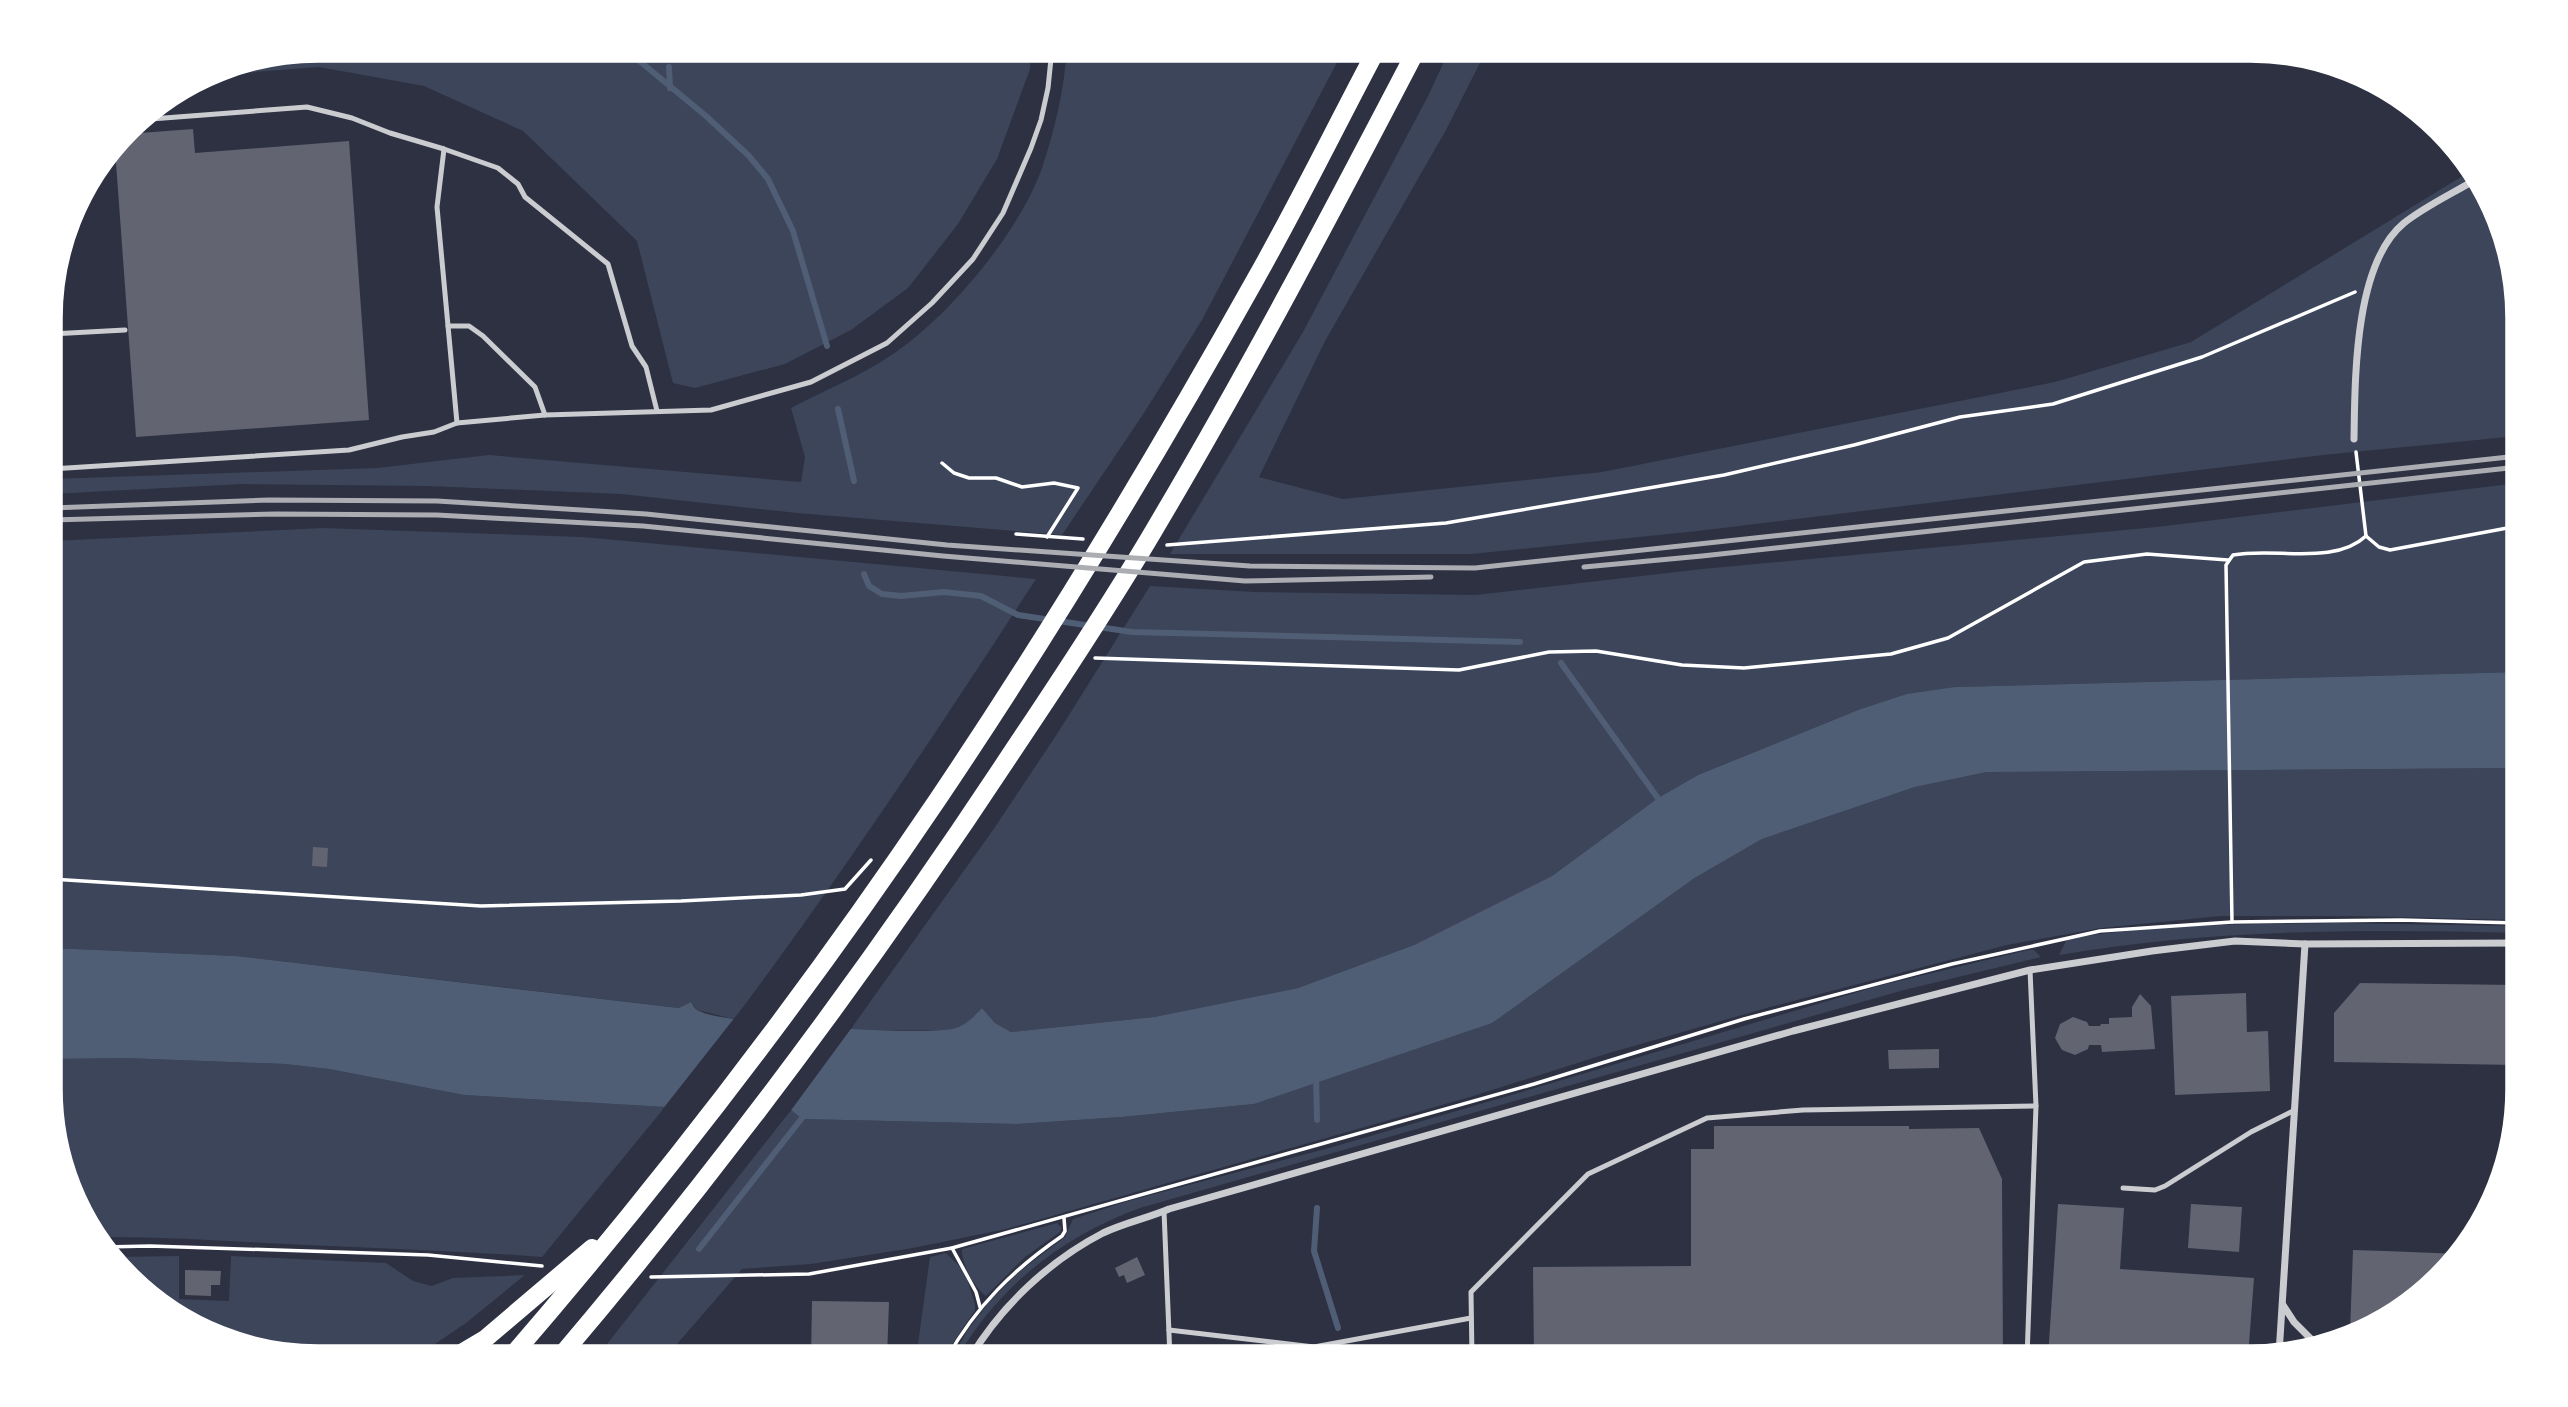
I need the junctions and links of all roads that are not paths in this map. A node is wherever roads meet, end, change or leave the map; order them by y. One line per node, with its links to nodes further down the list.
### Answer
1 (1051, 61): 10 (lane)
2 (1371, 61): 22 (highway)
3 (1411, 61): 30 (highway)
4 (157, 119): 5 (lane)
5 (444, 149): 7 (lane); 10 (lane)
6 (2468, 184): 13 (street)
7 (448, 326): 11 (lane); 12 (lane)
8 (125, 330): 9 (lane)
9 (61, 333)
10 (657, 411): 11 (lane)
11 (545, 415): 12 (lane)
12 (457, 423): 14 (lane)
13 (2354, 439)
14 (61, 468)
15 (2507, 943): 16 (street)
16 (2305, 944): 17 (street); 19 (street)
17 (2030, 970): 18 (lane); 21 (street)
18 (2036, 1105): 24 (lane); 36 (lane)
19 (2295, 1110): 20 (lane); 23 (street)
20 (2123, 1188)
21 (1164, 1211): 25 (lane); 31 (street)
22 (622, 1224): 28 (highway); 29 (highway)
23 (2283, 1304): 26 (street); 27 (street)
24 (1471, 1318): 34 (lane); 35 (lane)
25 (1169, 1330): 32 (lane); 33 (lane)
26 (2310, 1338)
27 (2280, 1344)
28 (473, 1346)
29 (520, 1346)
30 (569, 1346)
31 (977, 1346)
32 (1170, 1346)
33 (1305, 1346)
34 (1319, 1346)
35 (1472, 1346)
36 (2027, 1346)

